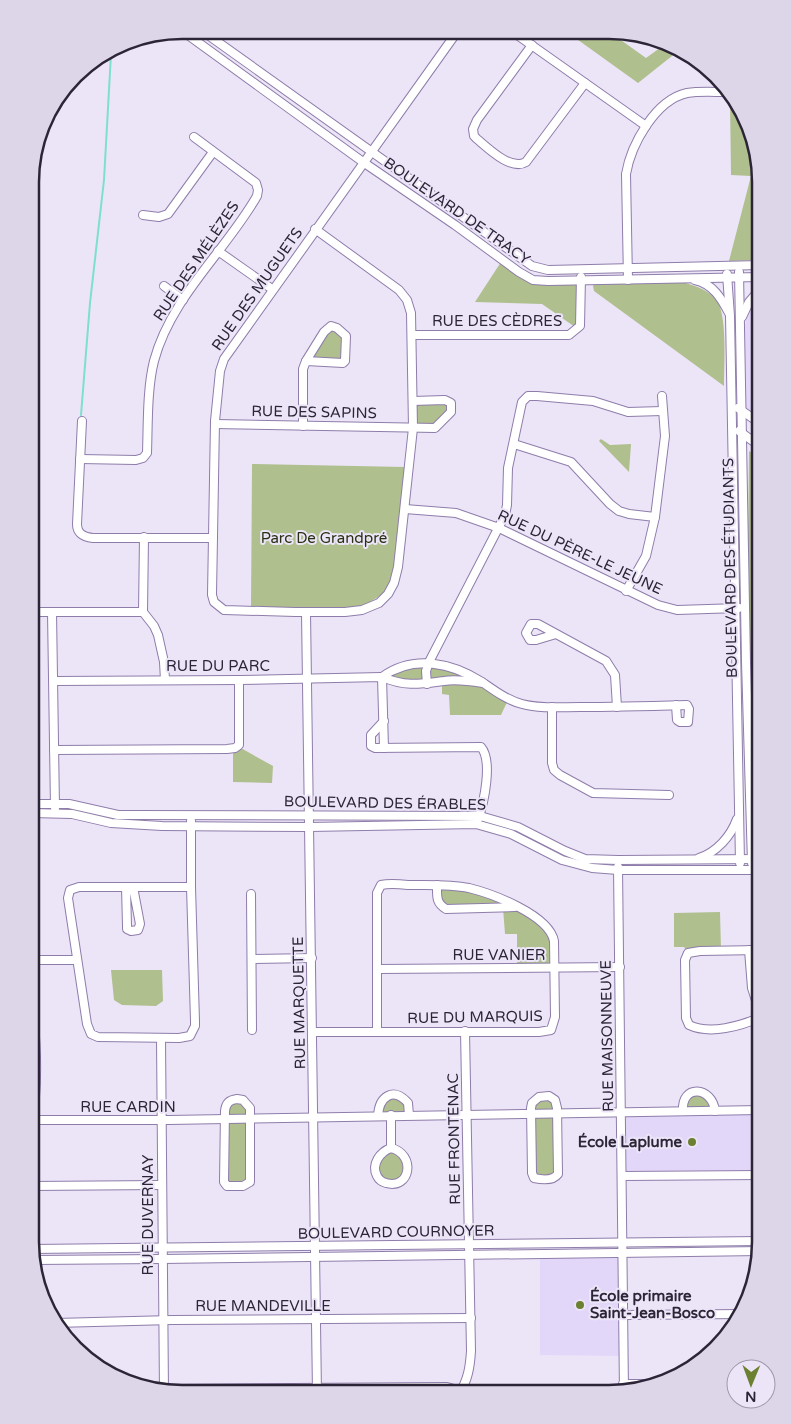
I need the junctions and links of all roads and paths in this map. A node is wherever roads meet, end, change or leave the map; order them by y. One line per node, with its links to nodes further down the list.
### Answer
1 (194, 39): 7 (street, BOULEVARD DE TRACY)
2 (214, 39): 6 (street, BOULEVARD DE TRACY)
3 (452, 39): 13 (street, RUE DES MUGUETS)
4 (524, 39): 5 (street)
5 (532, 45): 8 (street); 8 (street)
6 (253, 67): 7 (street); 13 (street, BOULEVARD DE TRACY)
7 (245, 76): 14 (street, BOULEVARD DE TRACY)
8 (585, 83): 10 (street)
9 (721, 92): 10 (street)
10 (646, 126): 23 (street)
11 (194, 137): 12 (street, RUE DES MÉLÈZES)
12 (213, 152): 15 (street); 19 (street, RUE DES MÉLÈZES)
13 (371, 152): 14 (street, RUE DES MUGUETS); 16 (street, BOULEVARD DE TRACY)
14 (364, 162): 17 (street, RUE DES MUGUETS); 18 (street, BOULEVARD DE TRACY)
15 (143, 215)
16 (468, 222): 18 (street); 24 (street, BOULEVARD DE TRACY)
17 (315, 229): 32 (street, RUE DES MUGUETS); 37 (street)
18 (462, 230): 29 (street, BOULEVARD DE TRACY)
19 (218, 250): 32 (street); 34 (street, RUE DES MÉLÈZES)
20 (738, 265): 21 (street, BOULEVARD DE TRACY); 22 (street, BOULEVARD DE TRACY); 26 (street, BOULEVARD DES ÉTUDIANTS)
21 (752, 265)
22 (727, 266): 23 (street, BOULEVARD DE TRACY); 25 (street, BOULEVARD DES ÉTUDIANTS)
23 (628, 267): 24 (street, BOULEVARD DE TRACY); 30 (street)
24 (581, 269): 29 (street, RUE DES CÈDRES)
25 (727, 277): 26 (street, BOULEVARD DE TRACY); 28 (street, BOULEVARD DE TRACY); 35 (street, BOULEVARD DES ÉTUDIANTS)
26 (739, 277): 27 (street, BOULEVARD DE TRACY); 36 (street, BOULEVARD DES ÉTUDIANTS)
27 (752, 277)
28 (686, 279): 30 (street, BOULEVARD DE TRACY); 35 (street)
29 (581, 280): 30 (street, BOULEVARD DE TRACY); 37 (street, RUE DES CÈDRES)
30 (628, 280)
31 (164, 286): 34 (street)
32 (272, 289): 46 (street, RUE DES MUGUETS)
33 (752, 298): 36 (street)
34 (183, 300): 53 (street, RUE DES MÉLÈZES)
35 (730, 316): 41 (street, BOULEVARD DES ÉTUDIANTS)
36 (740, 326): 42 (street, BOULEVARD DES ÉTUDIANTS)
37 (412, 335): 40 (street)
38 (306, 362): 38 (street); 47 (street)
39 (662, 396): 43 (street)
40 (413, 401): 49 (street); 49 (street, RUE DES SAPINS)
41 (731, 404): 42 (street); 48 (street, BOULEVARD DES ÉTUDIANTS)
42 (741, 410): 44 (street); 50 (street, BOULEVARD DES ÉTUDIANTS)
43 (662, 411): 52 (street); 55 (street)
44 (752, 418)
45 (82, 421): 53 (street)
46 (215, 424): 47 (street, RUE DES SAPINS); 58 (street, RUE DES MUGUETS)
47 (302, 426): 49 (street, RUE DES SAPINS)
48 (731, 426): 50 (street); 60 (street, BOULEVARD DES ÉTUDIANTS)
49 (412, 428): 54 (street)
50 (741, 433): 51 (street); 61 (street, BOULEVARD DES ÉTUDIANTS)
51 (752, 441)
52 (514, 444): 55 (street); 56 (street)
53 (80, 459): 57 (street)
54 (405, 509): 56 (street, RUE DU PÈRE-LE JEUNE); 65 (street)
55 (655, 517): 59 (street)
56 (499, 528): 59 (street, RUE DU PÈRE-LE JEUNE); 67 (street)
57 (144, 537): 58 (street); 64 (street)
58 (213, 538): 65 (street, RUE DES MUGUETS)
59 (626, 591): 60 (street, RUE DU PÈRE-LE JEUNE)
60 (735, 608): 61 (street, RUE DU PÈRE-LE JEUNE); 84 (street, BOULEVARD DES ÉTUDIANTS)
61 (745, 608): 90 (street, BOULEVARD DES ÉTUDIANTS)
62 (39, 612): 63 (street)
63 (52, 612): 64 (street); 72 (street)
64 (143, 612): 70 (street)
65 (306, 612): 69 (street, RUE MARQUETTE)
66 (556, 634): 77 (street)
67 (429, 662): 68 (street, RUE DU PARC); 73 (street, RUE DU PARC); 74 (street)
68 (382, 677): 69 (street, RUE DU PARC); 74 (street, RUE DU PARC); 78 (street)
69 (306, 679): 71 (street, RUE DU PARC); 87 (street, RUE MARQUETTE)
70 (165, 680): 71 (street, RUE DU PARC); 72 (street, RUE DU PARC)
71 (238, 680): 80 (street)
72 (54, 681): 80 (street)
73 (483, 683): 74 (street, RUE DU PARC); 76 (street, RUE DU PARC)
74 (427, 684)
75 (676, 705): 77 (street, RUE DU PARC)
76 (552, 707): 77 (street, RUE DU PARC); 81 (street)
77 (617, 707)
78 (384, 720): 79 (street); 79 (street)
79 (384, 748): 89 (street)
80 (54, 750): 83 (street)
81 (669, 795)
82 (39, 804): 83 (street, BOULEVARD DES ÉRABLES)
83 (55, 804): 86 (street); 88 (street, BOULEVARD DES ÉRABLES)
84 (739, 812): 94 (street); 95 (street, BOULEVARD DES ÉTUDIANTS)
85 (39, 813): 86 (street, BOULEVARD DES ÉRABLES)
86 (55, 813): 92 (street, BOULEVARD DES ÉRABLES)
87 (308, 815): 88 (street, BOULEVARD DES ÉRABLES); 89 (street, BOULEVARD DES ÉRABLES); 93 (street, RUE MARQUETTE)
88 (191, 816): 92 (street)
89 (480, 816): 91 (street); 97 (street, BOULEVARD DES ÉRABLES)
90 (752, 822)
91 (476, 824): 93 (street, BOULEVARD DES ÉRABLES); 98 (street, BOULEVARD DES ÉRABLES)
92 (192, 826): 93 (street, BOULEVARD DES ÉRABLES); 103 (street)
93 (309, 827): 107 (street, RUE MARQUETTE)
94 (694, 859): 95 (street, BOULEVARD DES ÉRABLES); 97 (street, BOULEVARD DES ÉRABLES)
95 (740, 859): 96 (street, BOULEVARD DES ÉRABLES); 99 (street, BOULEVARD DES ÉTUDIANTS)
96 (752, 859)
97 (618, 860): 98 (street, RUE MAISONNEUVE)
98 (618, 870): 99 (street, BOULEVARD DES ÉRABLES); 111 (street, RUE MAISONNEUVE)
99 (740, 870): 100 (street, BOULEVARD DES ÉRABLES)
100 (752, 870)
101 (436, 885): 105 (street, RUE DU MARQUIS); 105 (street); 112 (street, RUE DU MARQUIS)
102 (129, 887): 102 (street); 103 (street); 110 (street)
103 (191, 887): 120 (street)
104 (251, 894): 108 (street)
105 (517, 906): 113 (street, RUE DU MARQUIS)
106 (750, 950): 114 (street); 115 (street)
107 (312, 958): 108 (street); 118 (street, RUE MARQUETTE)
108 (252, 959): 116 (street)
109 (39, 960): 110 (street)
110 (77, 960): 120 (street)
111 (620, 967): 113 (street, RUE VANIER); 124 (street, RUE MAISONNEUVE)
112 (378, 969): 113 (street, RUE VANIER); 119 (street, RUE DU MARQUIS)
113 (554, 969): 117 (street, RUE DU MARQUIS)
114 (752, 988)
115 (752, 1019)
116 (252, 1030)
117 (465, 1031): 119 (street, RUE DU MARQUIS); 126 (street, RUE FRONTENAC)
118 (314, 1032): 119 (street, RUE DU MARQUIS); 131 (street, RUE MARQUETTE)
119 (376, 1032)
120 (161, 1038): 134 (street, RUE DUVERNAY)
121 (752, 1110): 123 (street, RUE CARDIN)
122 (683, 1111): 123 (street, RUE CARDIN); 123 (street); 124 (street, RUE CARDIN)
123 (715, 1111)
124 (621, 1112): 125 (street, RUE CARDIN); 138 (street, RUE MAISONNEUVE)
125 (558, 1113): 127 (street, RUE CARDIN); 127 (street); 127 (street)
126 (467, 1114): 127 (street, RUE CARDIN); 129 (street, RUE CARDIN); 143 (street, RUE FRONTENAC)
127 (531, 1114)
128 (391, 1115): 129 (street, RUE CARDIN); 130 (street, RUE CARDIN); 136 (street)
129 (408, 1115): 130 (street)
130 (378, 1116): 131 (street, RUE CARDIN)
131 (314, 1117): 133 (street, RUE CARDIN); 144 (street, RUE MARQUETTE)
132 (225, 1119): 133 (street, RUE CARDIN); 133 (street); 133 (street); 134 (street, RUE CARDIN)
133 (250, 1119)
134 (161, 1120): 135 (street, RUE CARDIN); 139 (street, RUE DUVERNAY)
135 (39, 1124)
136 (391, 1148): 136 (street)
137 (752, 1175): 138 (street)
138 (622, 1176): 142 (street, RUE MAISONNEUVE)
139 (162, 1185): 140 (street); 145 (street, RUE DUVERNAY)
140 (39, 1186)
141 (752, 1241): 142 (street, BOULEVARD COURNOYER)
142 (622, 1243): 143 (street, BOULEVARD COURNOYER); 148 (street, RUE MAISONNEUVE)
143 (470, 1245): 144 (street, BOULEVARD COURNOYER); 149 (street, RUE FRONTENAC)
144 (315, 1247): 145 (street, BOULEVARD COURNOYER); 150 (street, RUE MARQUETTE)
145 (162, 1248): 146 (street, BOULEVARD COURNOYER); 151 (street, RUE DUVERNAY)
146 (39, 1249)
147 (752, 1251): 148 (street, BOULEVARD COURNOYER)
148 (622, 1252): 149 (street, BOULEVARD COURNOYER); 154 (street, RUE MAISONNEUVE)
149 (470, 1254): 150 (street, BOULEVARD COURNOYER); 155 (street, RUE FRONTENAC)
150 (315, 1257): 151 (street, BOULEVARD COURNOYER); 157 (street, RUE MARQUETTE)
151 (162, 1259): 152 (street, BOULEVARD COURNOYER); 156 (street, RUE DUVERNAY)
152 (40, 1260)
153 (733, 1314): 154 (street)
154 (623, 1315): 160 (street, RUE MAISONNEUVE)
155 (471, 1318): 157 (street, RUE MANDEVILLE); 162 (street, RUE FRONTENAC)
156 (163, 1320): 157 (street, RUE MANDEVILLE); 158 (street, RUE MANDEVILLE); 159 (street, RUE DUVERNAY)
157 (316, 1320): 161 (street, RUE MARQUETTE)
158 (64, 1323)
159 (164, 1384)
160 (624, 1384)
161 (318, 1385)
162 (464, 1385)

